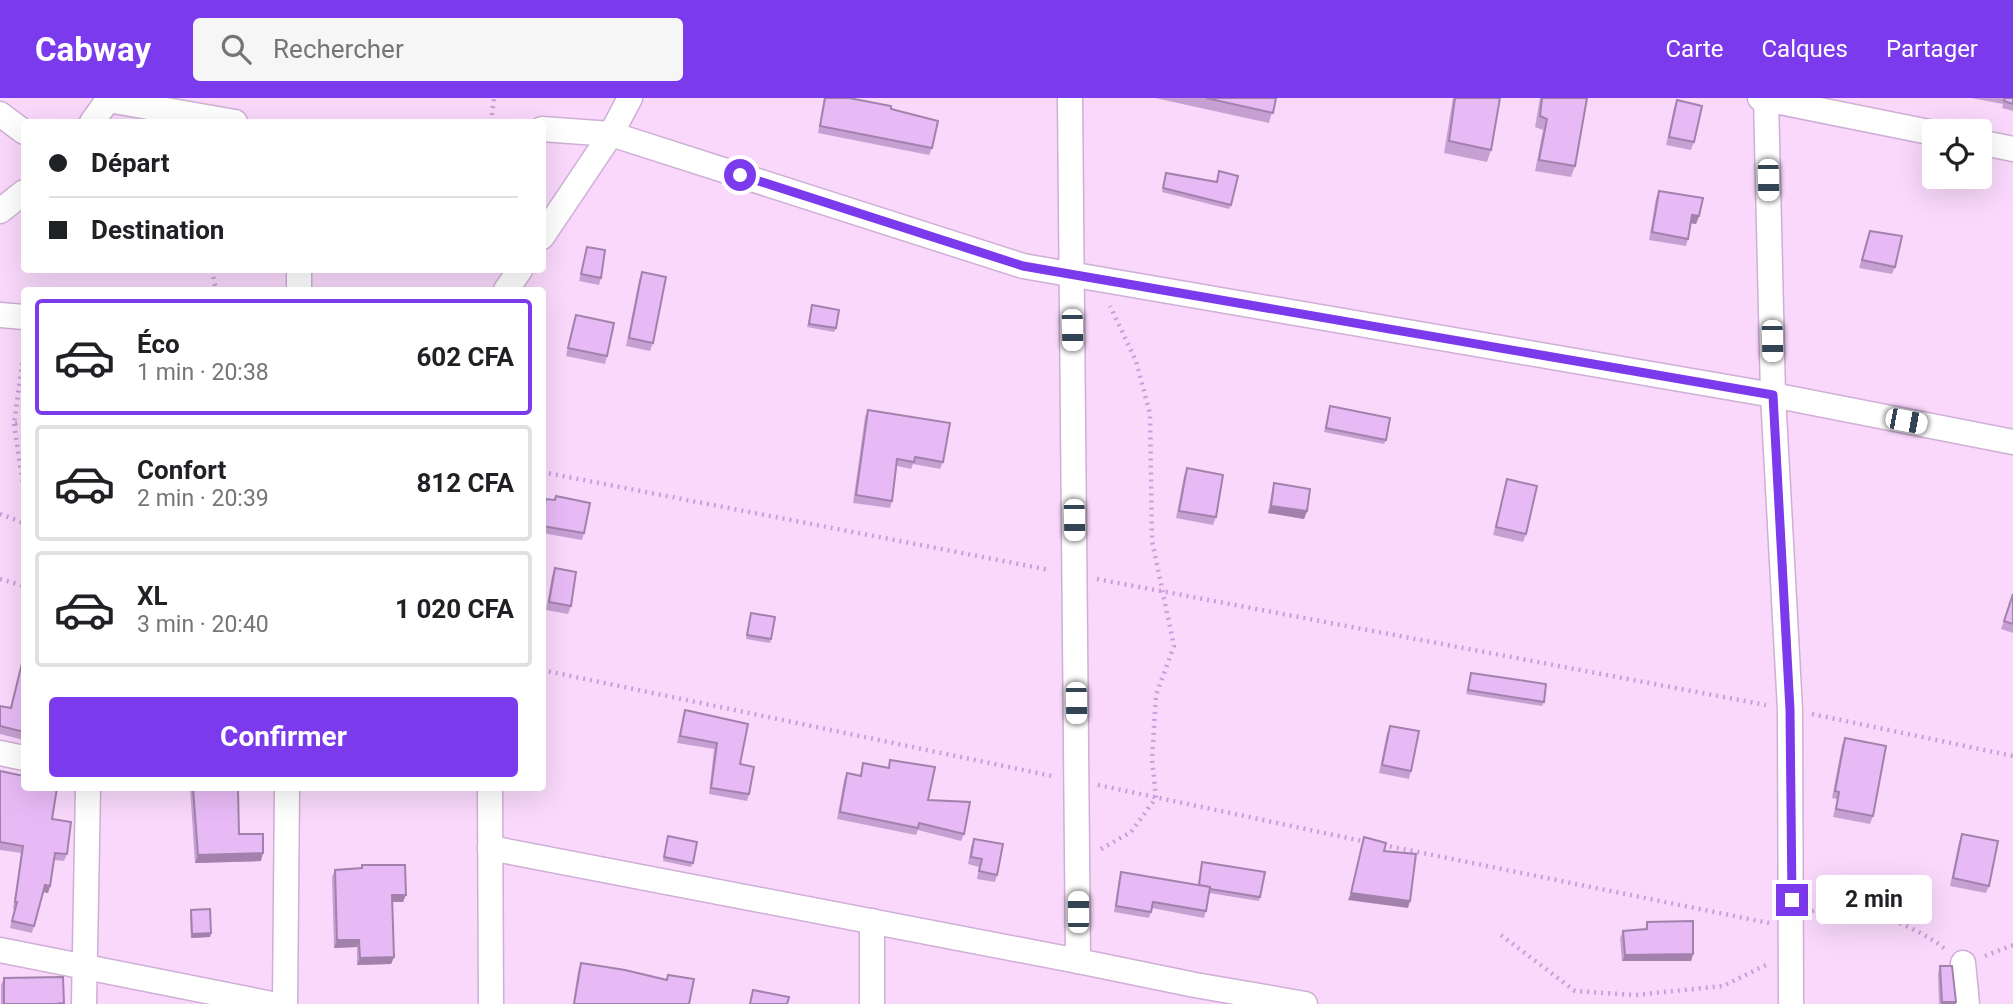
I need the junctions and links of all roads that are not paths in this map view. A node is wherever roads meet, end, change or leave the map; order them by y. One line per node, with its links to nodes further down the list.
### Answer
1 (630, 98): 11 (street)
2 (1070, 98): 17 (street)
3 (1764, 98): 10 (street); 20 (street)
4 (108, 99): 6 (street); 7 (street)
5 (0, 114): 9 (street)
6 (94, 119)
7 (218, 119)
8 (546, 129): 11 (street)
9 (21, 130)
10 (1922, 131)
11 (611, 134): 16 (street); 17 (street)
12 (1992, 145): 13 (street)
13 (2013, 149)
14 (21, 194): 15 (street)
15 (0, 211)
16 (546, 231)
17 (1072, 275): 20 (street); 30 (street)
18 (0, 315): 19 (street)
19 (21, 317)
20 (1773, 395): 21 (street); 40 (street)
21 (2013, 442)
22 (0, 753): 23 (street)
23 (21, 757)
24 (88, 791): 32 (street)
25 (286, 791): 36 (street)
26 (490, 791): 27 (street)
27 (490, 848): 28 (street); 37 (street)
28 (872, 921): 30 (street); 38 (street)
29 (0, 950): 32 (street)
30 (1078, 961): 33 (street)
31 (1963, 963): 41 (street)
32 (85, 968): 34 (street); 35 (street)
33 (1195, 995): 39 (street)
34 (85, 1004)
35 (272, 1004)
36 (285, 1004)
37 (491, 1004)
38 (872, 1004)
39 (1305, 1004)
40 (1791, 1004)
41 (1967, 1004)

